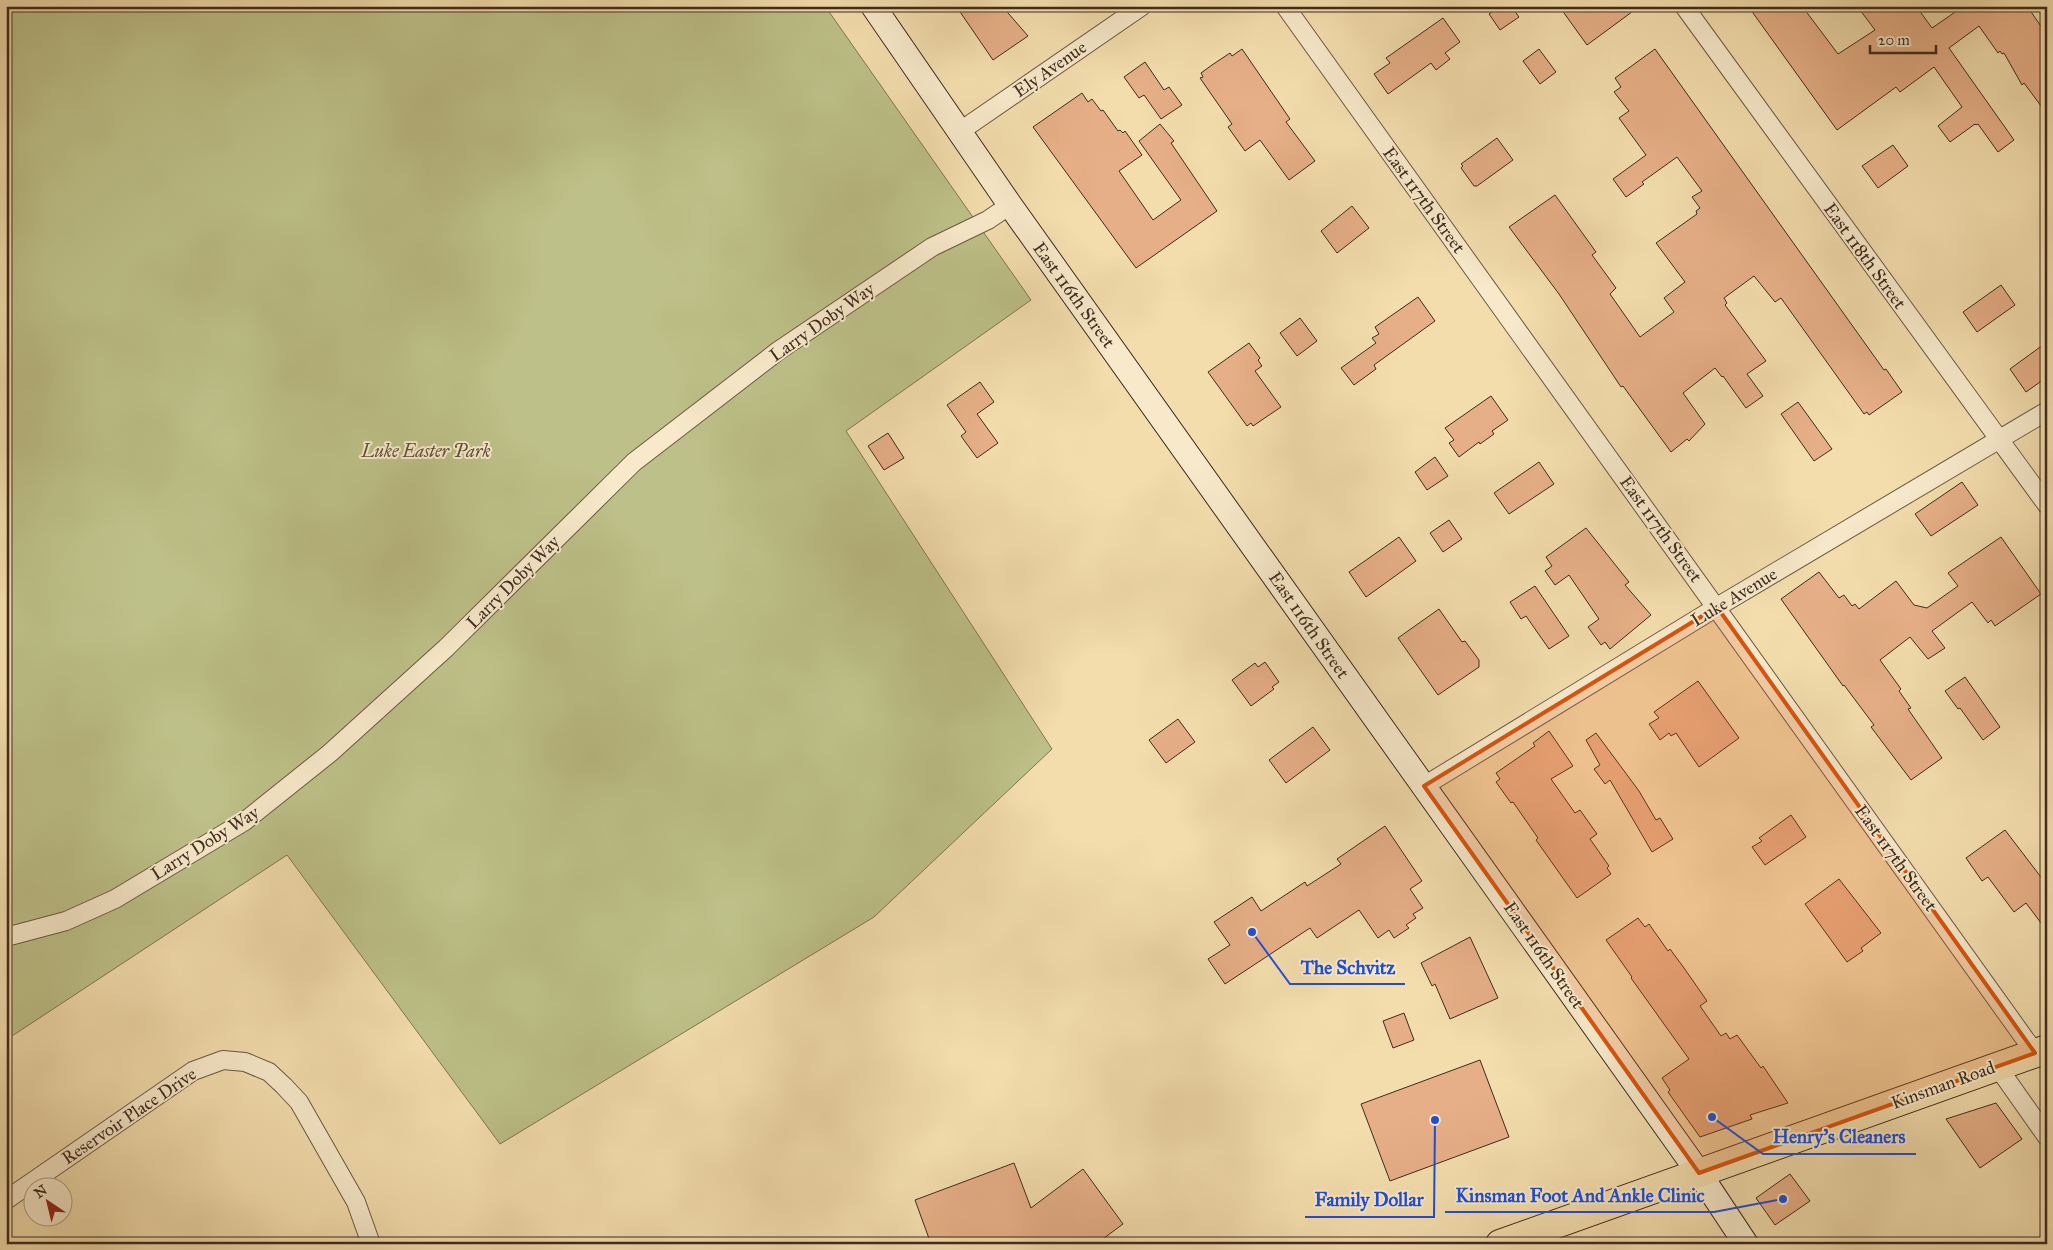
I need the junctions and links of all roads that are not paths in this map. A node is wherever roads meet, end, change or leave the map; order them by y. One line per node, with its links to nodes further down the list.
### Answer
1 (873, 6): 5 (main road, East 116th Street)
2 (1142, 6): 5 (street, Ely Avenue)
3 (1285, 6): 10 (street, East 117th Street)
4 (1684, 6): 8 (street, East 118th Street)
5 (959, 132): 6 (main road, East 116th Street)
6 (1010, 205): 11 (main road, East 116th Street); 12 (street, Larry Doby Way)
7 (2047, 411): 8 (street, Luke Avenue)
8 (1999, 440): 9 (street, East 118th Street); 10 (street, Luke Avenue)
9 (2047, 505)
10 (1717, 607): 11 (street, Luke Avenue); 13 (street, East 117th Street)
11 (1424, 786): 16 (main road, East 116th Street)
12 (6, 937)
13 (2041, 1050): 14 (main road, Kinsman Road)
14 (1997, 1066): 15 (street); 16 (main road, Kinsman Road)
15 (2047, 1138)
16 (1698, 1173): 19 (main road, Kinsman Road); 20 (main road, East 116th Street)
17 (6, 1200): 18 (street, Reservoir Place Drive)
18 (370, 1244)
19 (1500, 1244)
20 (1746, 1244)

